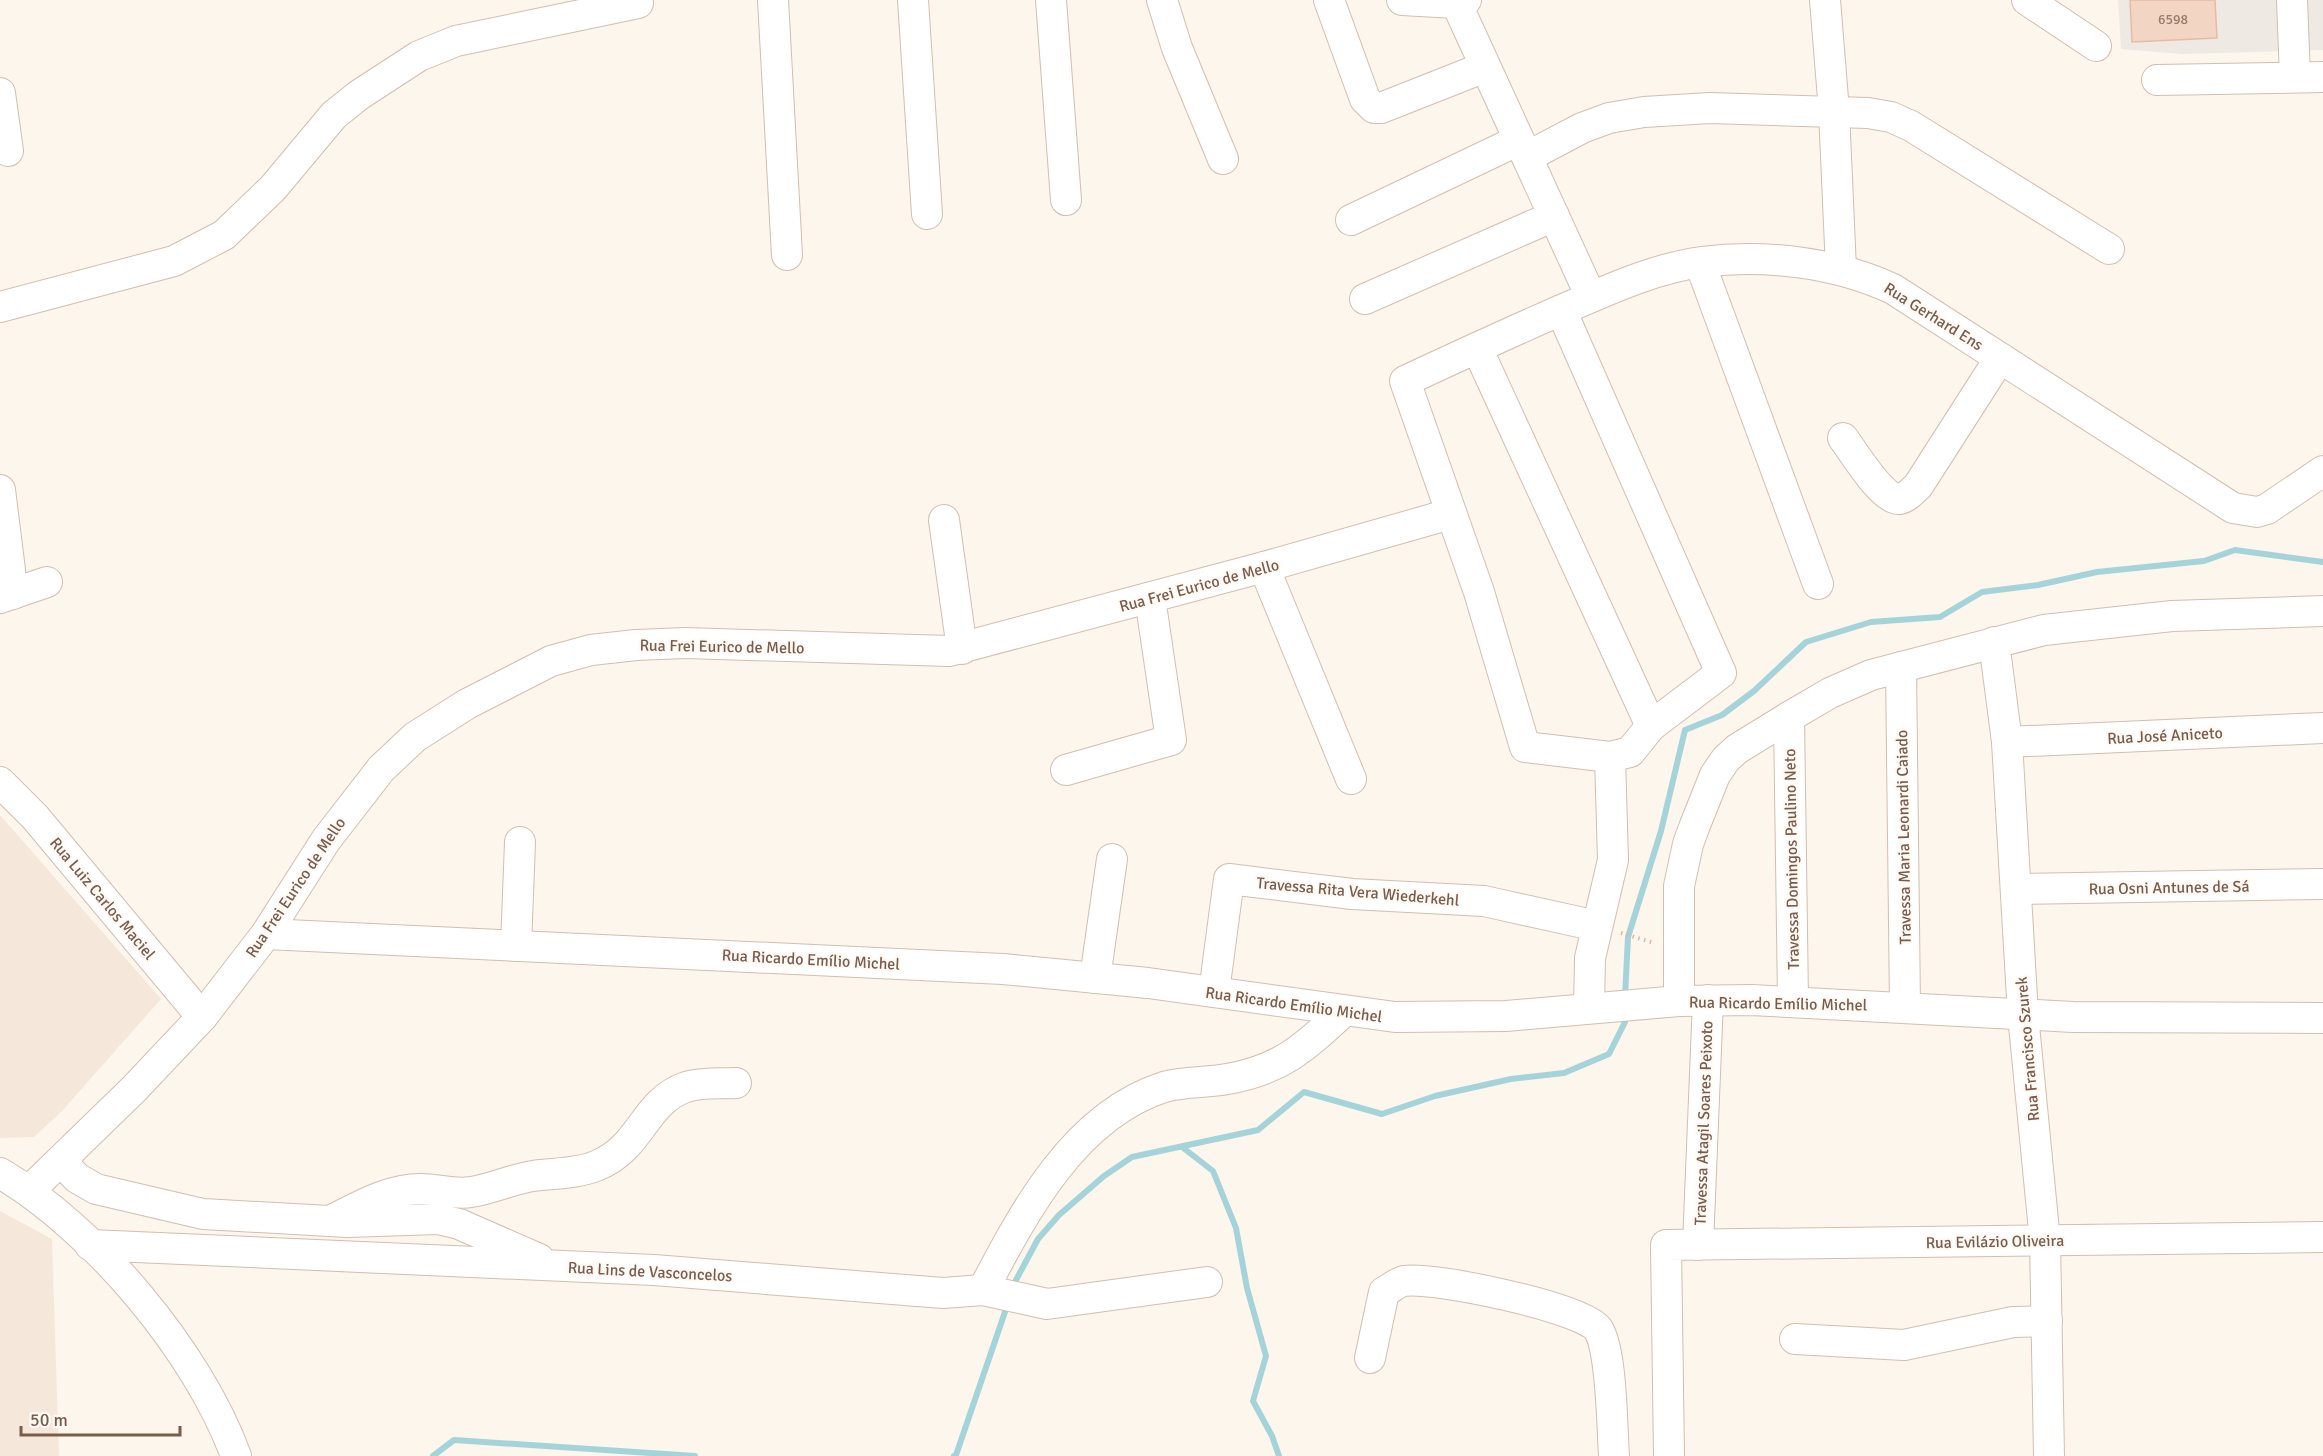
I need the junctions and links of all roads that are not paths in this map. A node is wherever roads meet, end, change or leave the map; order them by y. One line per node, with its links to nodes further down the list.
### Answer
1 (773, 0): 26 (street)
2 (913, 0): 22 (street)
3 (1051, 0): 21 (street)
4 (1162, 0): 20 (street)
5 (1329, 0): 13 (street)
6 (1402, 0): 10 (street)
7 (1825, 0): 17 (street)
8 (2027, 0): 12 (street)
9 (2292, 0): 14 (street)
10 (1459, 1): 13 (street)
11 (638, 3): 31 (street)
12 (2096, 46)
13 (1485, 67): 18 (street)
14 (2309, 77): 15 (street)
15 (2157, 80)
16 (0, 93): 19 (street)
17 (1834, 111): 18 (street); 25 (street); 28 (street)
18 (1523, 148): 23 (street); 24 (street)
19 (8, 150)
20 (1223, 159)
21 (1066, 200)
22 (927, 214)
23 (1554, 216): 29 (street); 30 (street)
24 (1351, 220)
25 (2109, 249)
26 (788, 255)
27 (1700, 262): 28 (street, Rua Gerhard Ens); 29 (street, Rua Gerhard Ens); 42 (street)
28 (1841, 269): 34 (street, Rua Gerhard Ens)
29 (1591, 297): 32 (street, Rua Gerhard Ens)
30 (1365, 299)
31 (0, 307)
32 (1561, 310): 33 (street, Rua Gerhard Ens); 50 (street)
33 (1477, 348): 38 (street, Rua Gerhard Ens); 50 (street)
34 (2000, 358): 35 (street); 36 (street, Rua Gerhard Ens)
35 (1844, 438)
36 (2323, 471)
37 (0, 490): 43 (street)
38 (1450, 514): 40 (street, Rua Frei Eurico de Mello); 53 (street)
39 (944, 520): 47 (street)
40 (1264, 567): 44 (street, Rua Frei Eurico de Mello); 55 (street)
41 (47, 582): 43 (street)
42 (1818, 584)
43 (7, 596)
44 (1150, 598): 47 (street, Rua Frei Eurico de Mello); 54 (street)
45 (2323, 611): 46 (street)
46 (1994, 642): 48 (street); 52 (street, Rua Francisco Szurek)
47 (962, 649): 62 (street, Rua Frei Eurico de Mello)
48 (1901, 667): 49 (street); 69 (street, Travessa Maria Leonardi Caiado)
49 (1789, 717): 66 (street, Travessa Atagil Soares Peixoto); 67 (street, Travessa Domingos Paulino Neto)
50 (1651, 726): 53 (street)
51 (2323, 728): 52 (street, Rua José Aniceto)
52 (2007, 742): 60 (street, Rua Francisco Szurek)
53 (1610, 757): 61 (street)
54 (1066, 770)
55 (1351, 779)
56 (0, 782): 72 (street, Rua Luiz Carlos Maciel)
57 (519, 842): 63 (street)
58 (1112, 859): 64 (street)
59 (2323, 884): 60 (street, Rua Osni Antunes de Sá)
60 (2016, 889): 71 (street, Rua Francisco Szurek)
61 (1597, 926): 65 (street, Travessa Rita Vera Wiederkehl); 68 (street)
62 (266, 934): 63 (street, Rua Ricardo Emílio Michel); 72 (street, Rua Frei Eurico de Mello)
63 (516, 946): 64 (street, Rua Ricardo Emílio Michel)
64 (1095, 978): 65 (street, Rua Ricardo Emílio Michel)
65 (1214, 992): 70 (street, Rua Ricardo Emílio Michel)
66 (1694, 1001): 67 (street, Rua Ricardo Emílio Michel); 68 (street, Rua Ricardo Emílio Michel); 82 (street, Travessa Atagil Soares Peixoto)
67 (1792, 1001): 69 (street, Rua Ricardo Emílio Michel)
68 (1613, 1006): 70 (street, Rua Ricardo Emílio Michel)
69 (1905, 1007): 71 (street, Rua Ricardo Emílio Michel)
70 (1343, 1012): 85 (street)
71 (2023, 1015): 73 (street, Rua Ricardo Emílio Michel); 80 (street, Rua Francisco Szurek)
72 (202, 1017): 75 (street, Rua Frei Eurico de Mello)
73 (2323, 1018)
74 (736, 1083): 78 (street)
75 (61, 1161): 77 (street, Rua Frei Eurico de Mello); 78 (street)
76 (0, 1173): 77 (street)
77 (30, 1191): 81 (street)
78 (329, 1221): 83 (street)
79 (2323, 1238): 80 (street, Rua Evilázio Oliveira)
80 (2045, 1241): 82 (street, Rua Evilázio Oliveira); 86 (street, Rua Francisco Szurek)
81 (90, 1245): 83 (street, Rua Lins de Vasconcelos); 89 (street)
82 (1698, 1245): 91 (street, Rua Evilázio Oliveira)
83 (556, 1266): 85 (street, Rua Lins de Vasconcelos)
84 (1207, 1282): 85 (street, Rua Lins de Vasconcelos)
85 (983, 1290)
86 (2047, 1321): 87 (street); 92 (street, Rua Francisco Szurek)
87 (1795, 1339)
88 (1370, 1358): 90 (street)
89 (236, 1456)
90 (1614, 1456)
91 (1669, 1456)
92 (2049, 1456)

